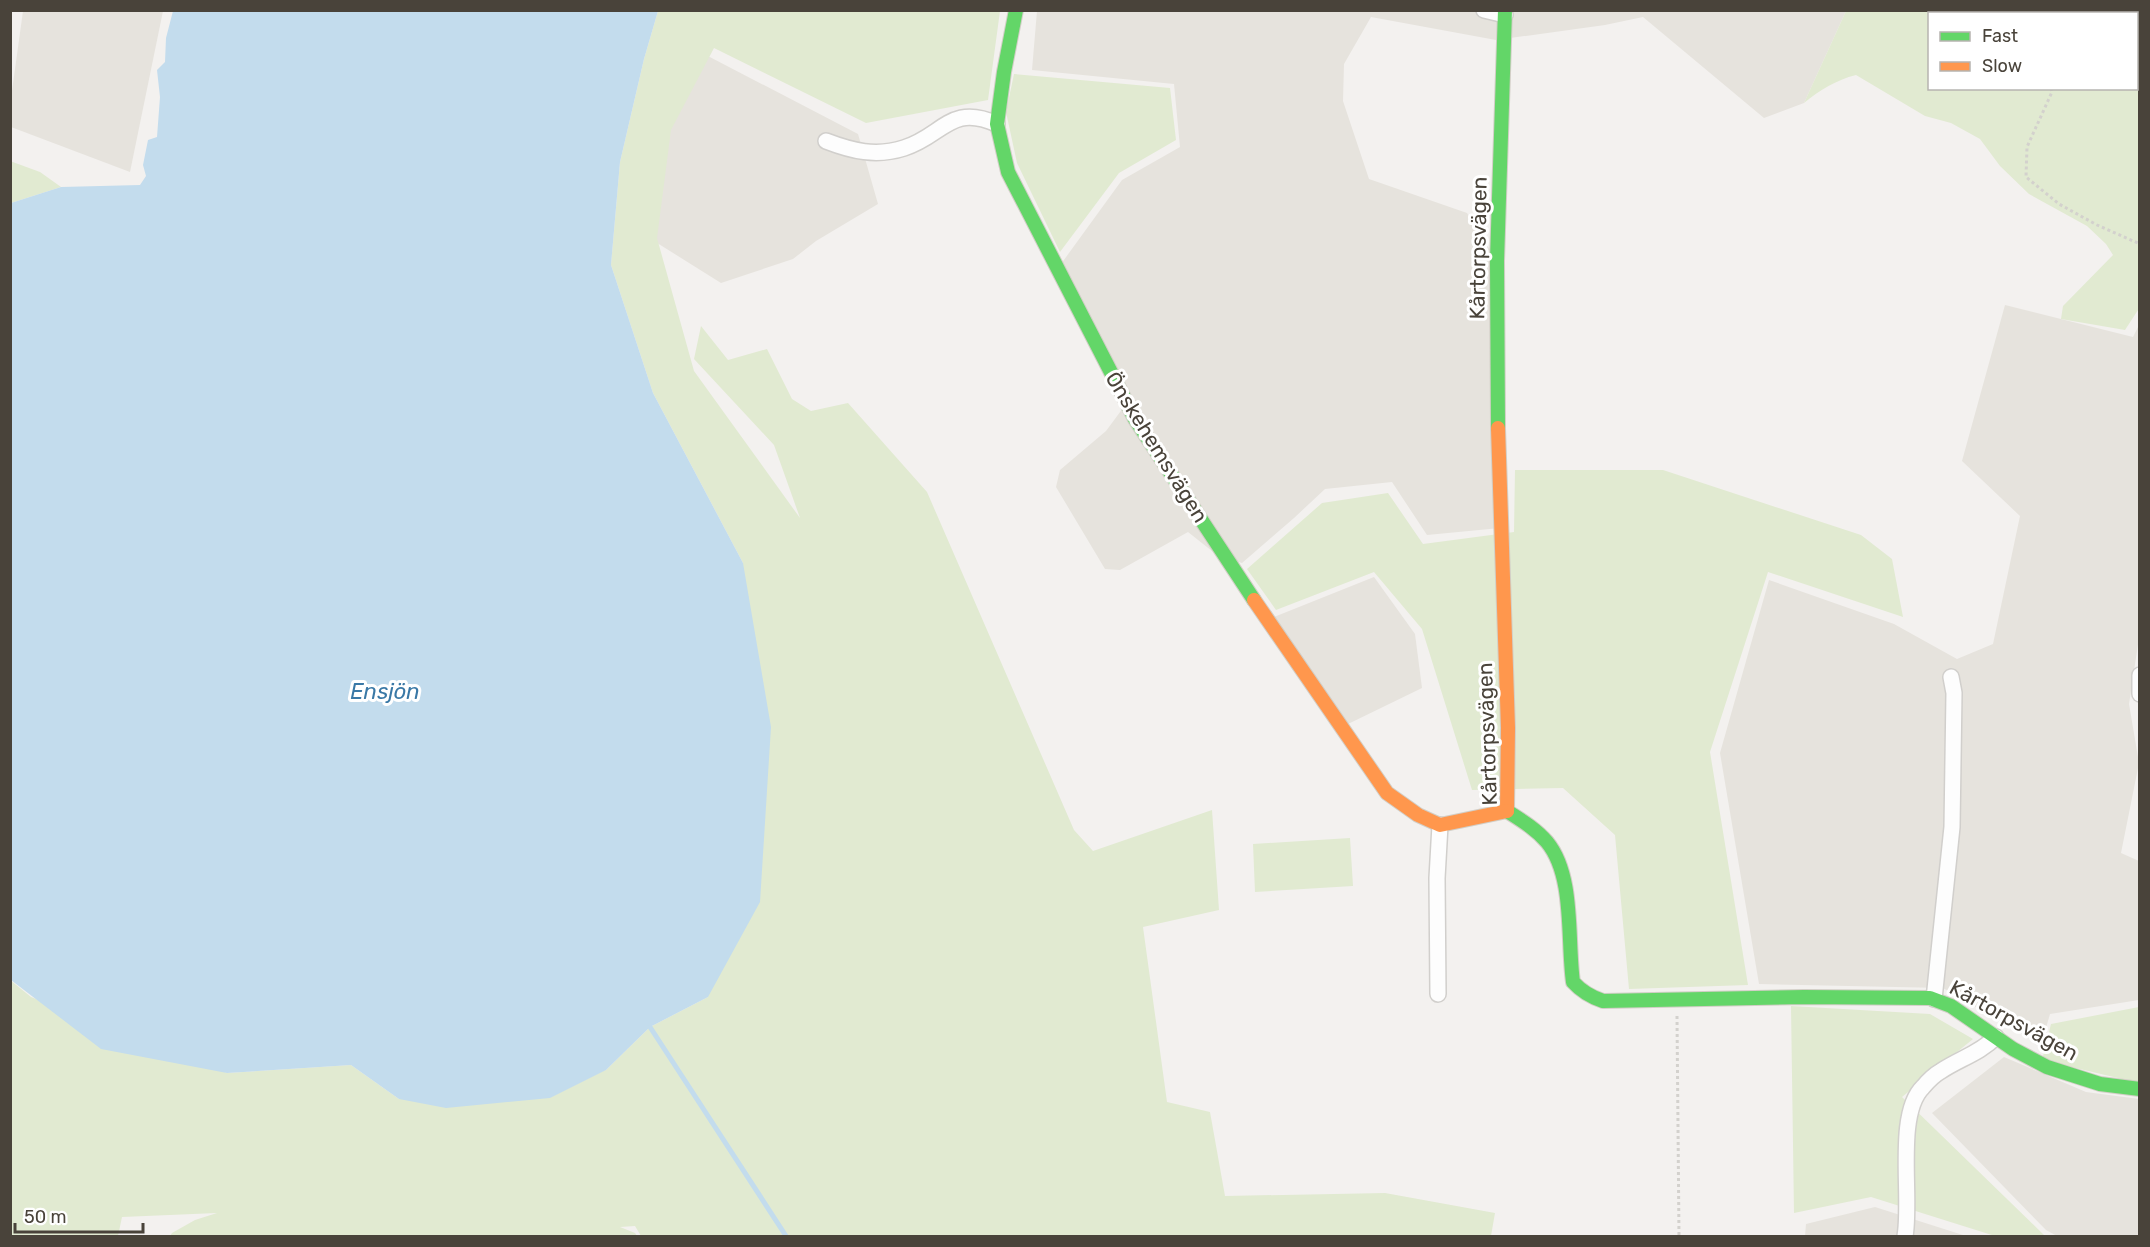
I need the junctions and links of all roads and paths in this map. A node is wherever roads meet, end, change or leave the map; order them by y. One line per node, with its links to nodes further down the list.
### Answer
1 (1016, 10): 5 (street, Önskehemsvägen)
2 (1484, 10): 3 (street)
3 (1505, 13): 11 (street, Kårtorpsvägen)
4 (2052, 90): 7 (path)
5 (997, 124): 6 (street); 12 (street, Önskehemsvägen)
6 (826, 141)
7 (2139, 244)
8 (2139, 675): 10 (street)
9 (1951, 677): 14 (street)
10 (2139, 694)
11 (1507, 811): 12 (street); 15 (street, Kårtorpsvägen)
12 (1440, 825): 13 (street)
13 (1438, 994)
14 (1934, 999): 15 (street, Kårtorpsvägen); 16 (street, Kårtorpsvägen)
15 (1677, 1000): 18 (path)
16 (1996, 1038): 17 (street, Kårtorpsvägen); 19 (street)
17 (2139, 1089)
18 (1679, 1236)
19 (1905, 1236)

